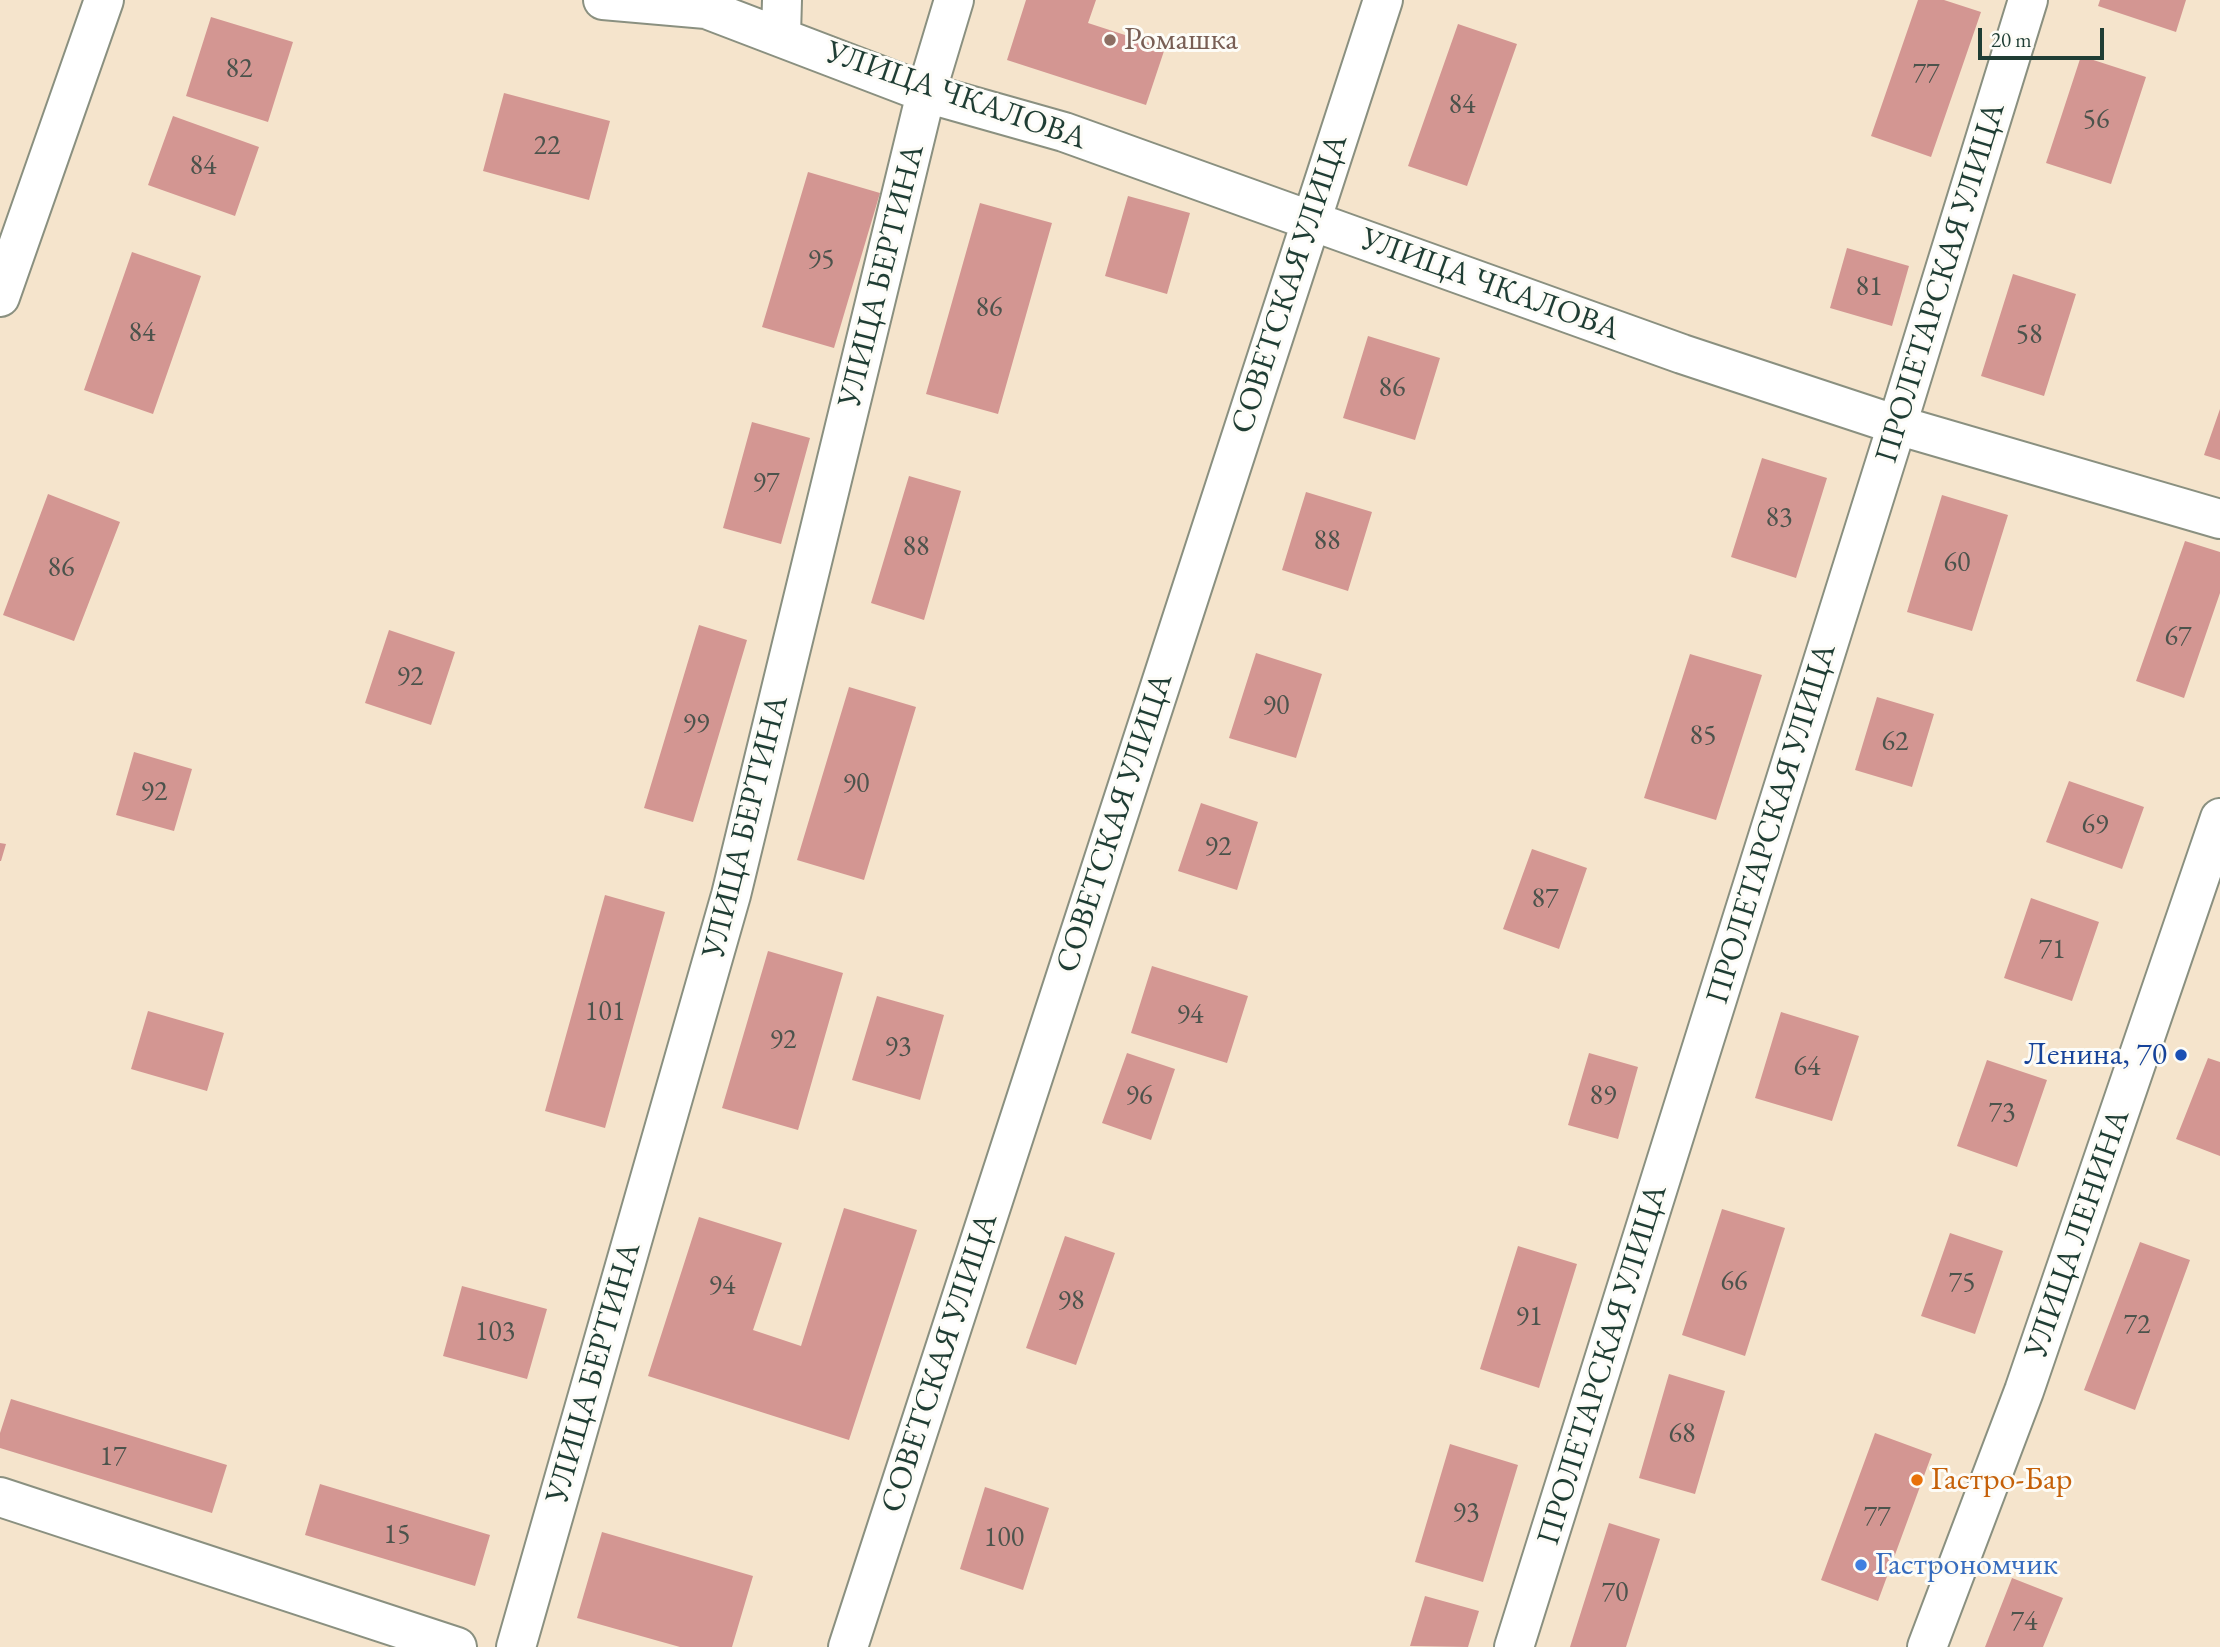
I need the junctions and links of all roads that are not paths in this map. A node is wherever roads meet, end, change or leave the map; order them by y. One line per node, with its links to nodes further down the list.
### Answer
1 (104, 0): 9 (street)
2 (603, 0): 6 (street, УЛИЦА ЧКАЛОВА)
3 (954, 0): 7 (street, УЛИЦА БЕРТИНА)
4 (1383, 0): 8 (street, СОВЕТСКАЯ УЛИЦА)
5 (2028, 0): 10 (street, ПРОЛЕТАРСКАЯ УЛИЦА)
6 (782, 18): 7 (street, УЛИЦА ЧКАЛОВА)
7 (926, 93): 8 (street, УЛИЦА ЧКАЛОВА); 15 (street, УЛИЦА БЕРТИНА)
8 (1311, 219): 10 (street, УЛИЦА ЧКАЛОВА); 16 (street, СОВЕТСКАЯ УЛИЦА)
9 (0, 297)
10 (1898, 425): 11 (street, УЛИЦА ЧКАЛОВА); 17 (street, ПРОЛЕТАРСКАЯ УЛИЦА)
11 (2220, 519)
12 (2220, 818): 18 (street, УЛИЦА ЛЕНИНА)
13 (0, 1497): 14 (street)
14 (457, 1647)
15 (516, 1647)
16 (848, 1647)
17 (1514, 1647)
18 (1927, 1647)

